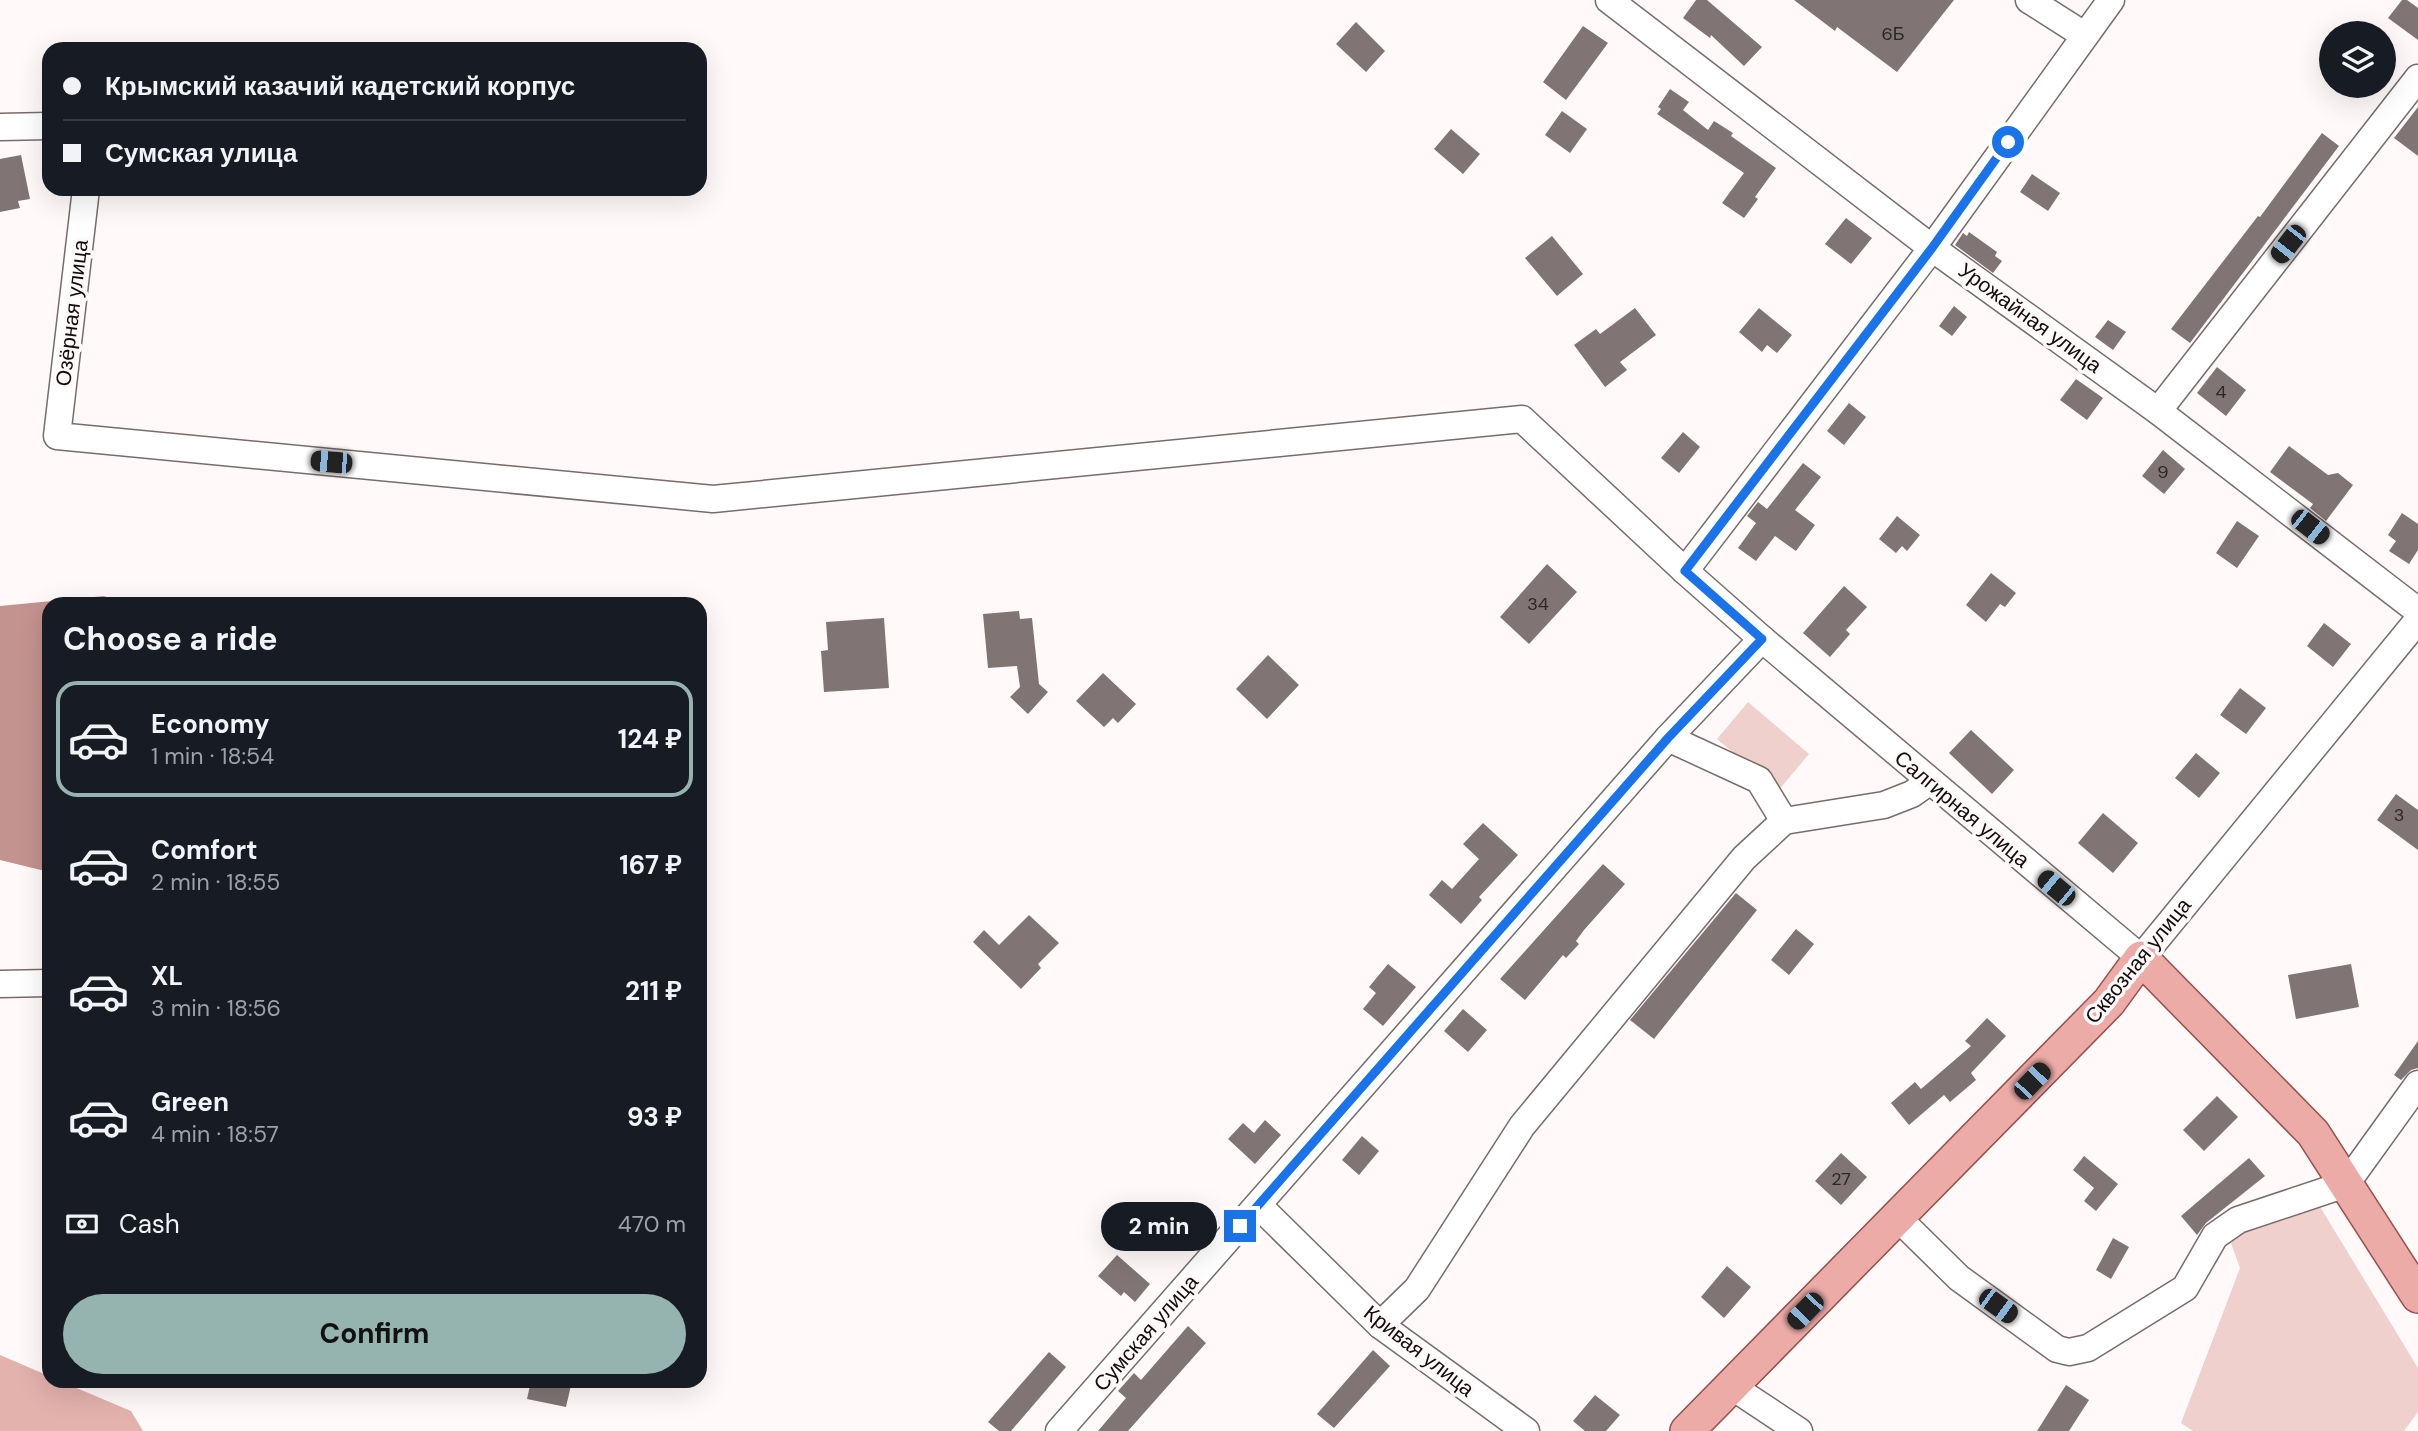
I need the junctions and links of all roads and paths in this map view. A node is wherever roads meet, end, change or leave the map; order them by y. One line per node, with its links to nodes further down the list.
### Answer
1 (1608, 0): 9 (street, Урожайная улица)
2 (2029, 0): 4 (street)
3 (2111, 0): 4 (street)
4 (2084, 36): 9 (street)
5 (2418, 78): 10 (street)
6 (42, 126): 7 (street)
7 (0, 127)
8 (85, 196): 11 (street, Озёрная улица)
9 (1932, 248): 10 (street, Урожайная улица); 12 (street)
10 (2158, 411): 13 (street, Урожайная улица)
11 (1521, 419): 12 (street, Салгирная улица)
12 (1685, 571): 15 (street, Салгирная улица)
13 (2418, 611)
14 (2418, 620): 19 (street, Сквозная улица)
15 (1762, 639): 16 (street, Сумская улица); 17 (street, Салгирная улица)
16 (1668, 738): 18 (street); 24 (street, Сумская улица)
17 (1929, 782): 18 (street); 19 (street, Салгирная улица)
18 (1784, 821): 27 (street)
19 (2141, 958): 23 (main road, Салгирная улица); 25 (main road, Сквозная улица)
20 (42, 983): 21 (street)
21 (0, 984)
22 (2418, 1084): 23 (street)
23 (2346, 1184): 25 (street); 26 (main road, Салгирная улица)
24 (1258, 1205): 27 (street, Кривая улица); 29 (street, Сумская улица)
25 (1896, 1217): 28 (main road, Сквозная улица)
26 (2418, 1296)
27 (1380, 1325): 30 (street, Кривая улица)
28 (1731, 1385): 31 (main road, Сквозная улица); 32 (street)
29 (1059, 1431)
30 (1526, 1431)
31 (1687, 1431)
32 (1800, 1431)

